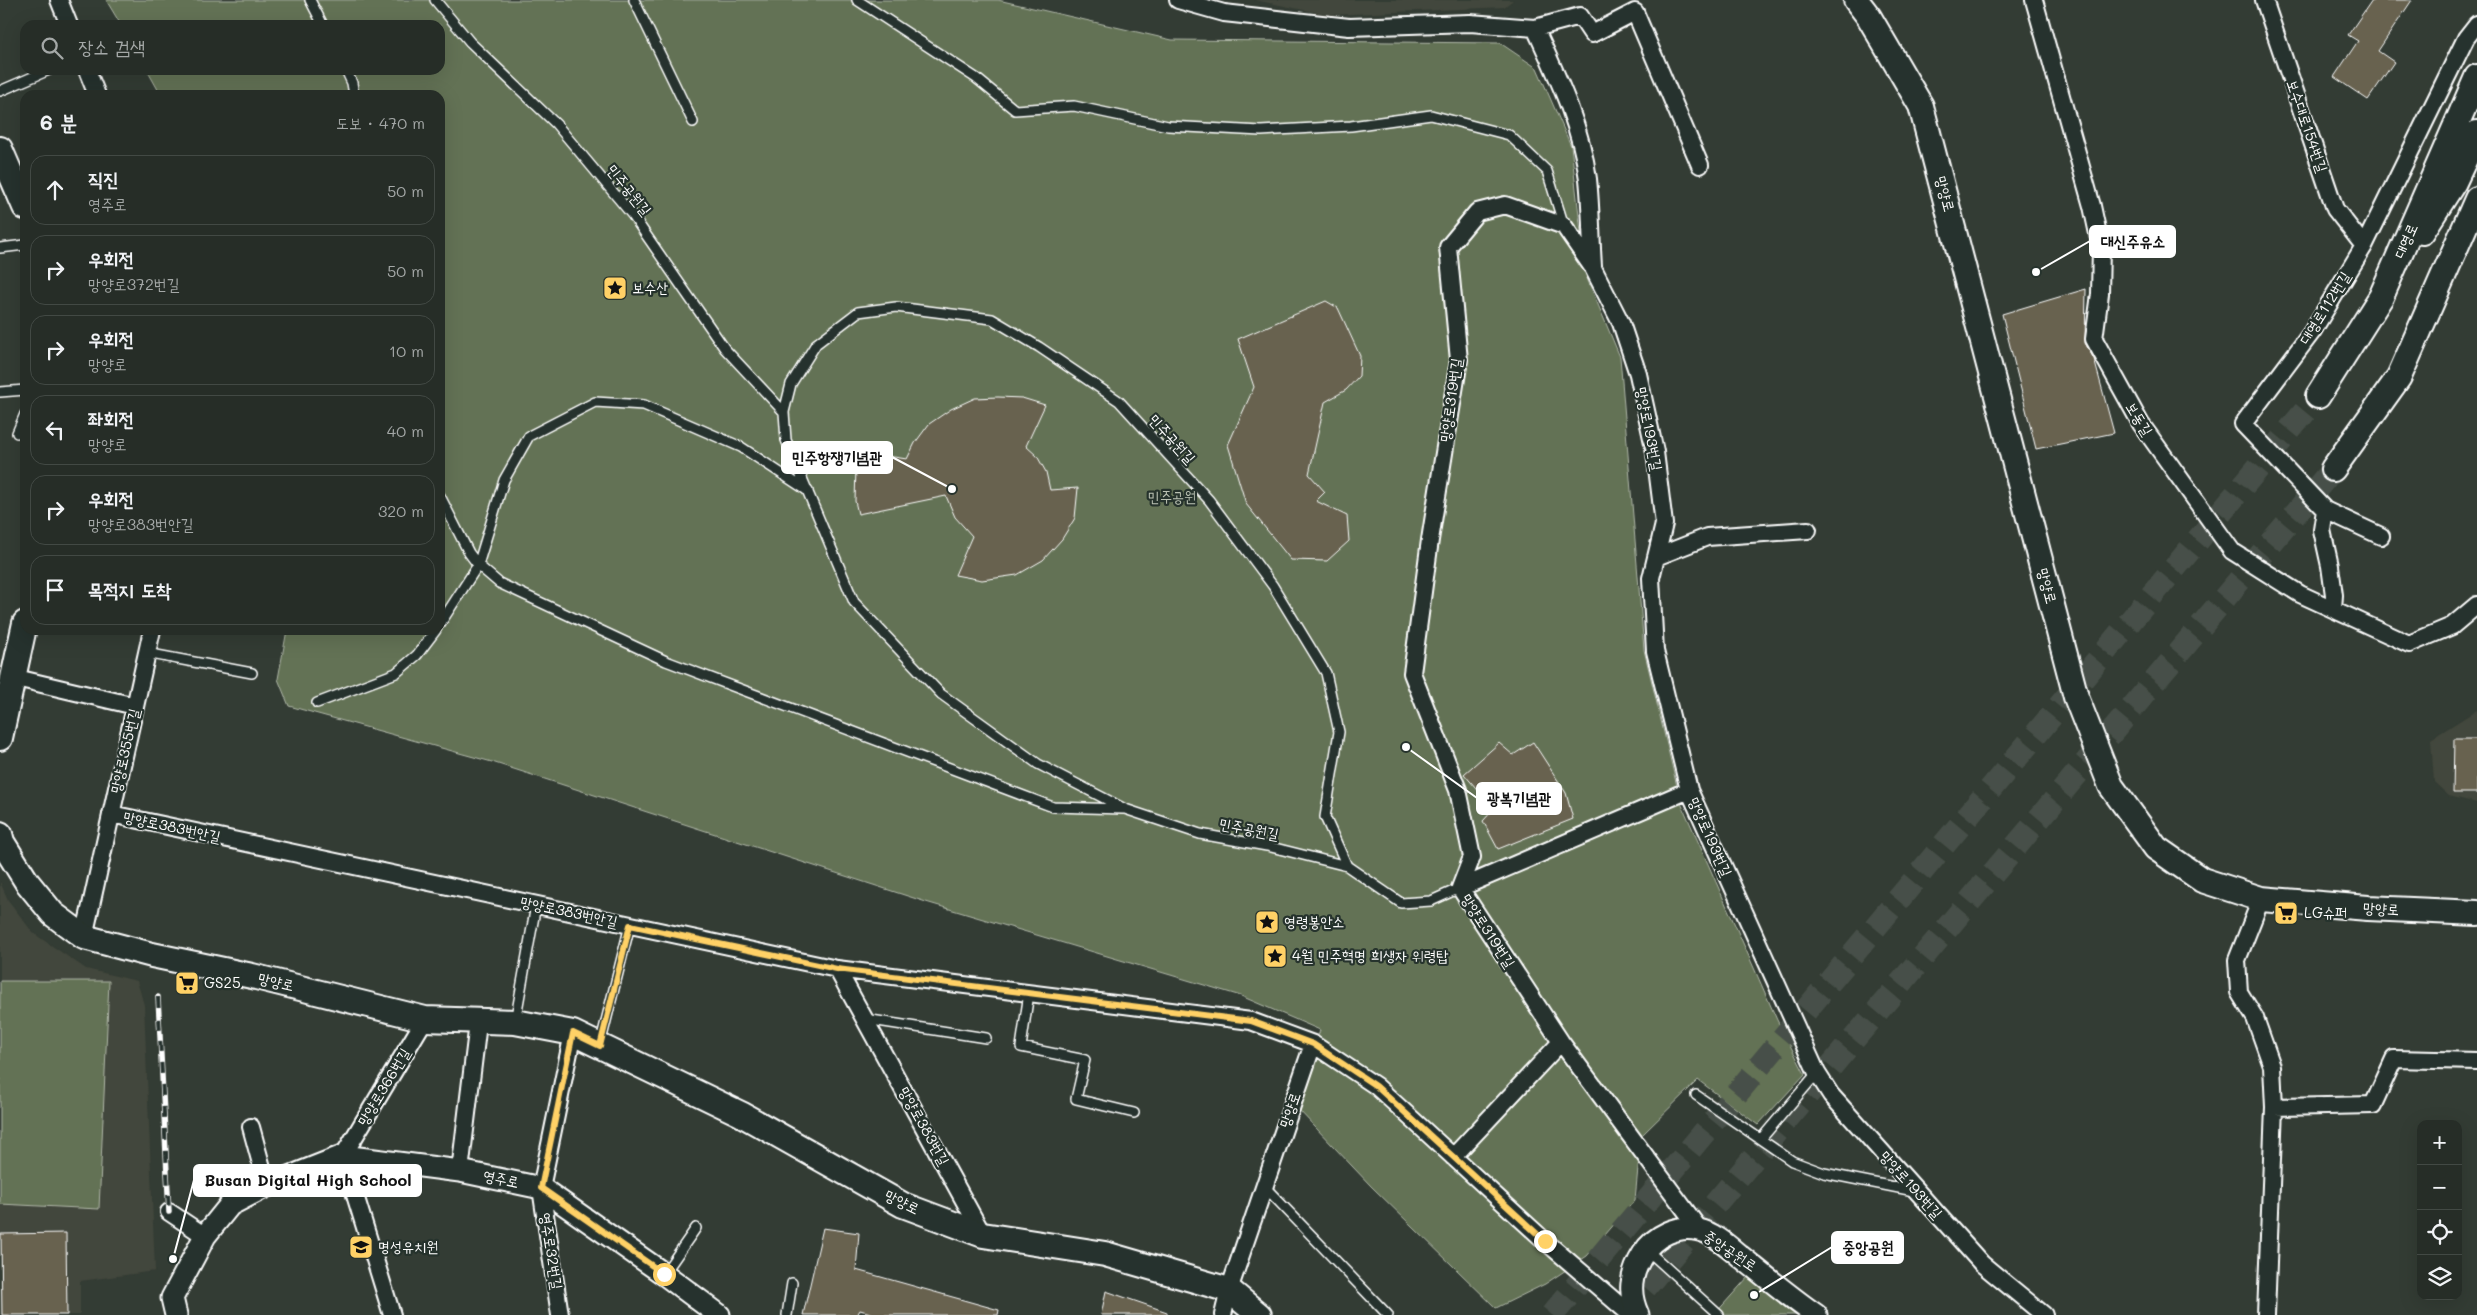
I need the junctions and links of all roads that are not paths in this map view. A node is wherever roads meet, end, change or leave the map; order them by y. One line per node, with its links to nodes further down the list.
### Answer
1 (59, 0): 10 (street)
2 (310, 0): 11 (lane)
3 (436, 0): 36 (lane, 민주공원길)
4 (634, 0): 21 (lane)
5 (857, 0): 27 (lane)
6 (1178, 0): 13 (street)
7 (1856, 0): 65 (main road, 망양로)
8 (2034, 0): 48 (street, 보동길)
9 (2264, 0): 29 (street, 보수대로154번길)
10 (68, 20)
11 (320, 20)
12 (2477, 24): 29 (street, 대영로112번길)
13 (1535, 28): 24 (street); 31 (street)
14 (37, 75): 20 (lane)
15 (89, 75): 18 (street)
16 (348, 75): 19 (lane)
17 (2477, 78): 32 (main road, 대영로)
18 (95, 90)
19 (353, 90)
20 (0, 91)
21 (693, 122)
22 (2477, 133): 32 (main road)
23 (0, 149): 25 (main road)
24 (1700, 165)
25 (20, 192)
26 (2477, 199): 39 (main road)
27 (1564, 226): 31 (street); 64 (street, 망양로319번길)
28 (20, 246): 30 (lane)
29 (2364, 246): 42 (street, 대영로112번길)
30 (0, 248)
31 (1593, 268): 45 (street, 망양로193번길)
32 (2381, 296): 35 (main road, 대영로)
33 (20, 390): 34 (lane)
34 (0, 392)
35 (2318, 396)
36 (784, 412): 40 (lane, 민주공원길); 63 (lane, 민주공원길)
37 (20, 426): 38 (lane)
38 (17, 433)
39 (2333, 469)
40 (808, 492): 46 (lane); 60 (lane, 민주공원길)
41 (445, 506): 46 (lane)
42 (2325, 510): 44 (street, 대영로112번길); 48 (street)
43 (1808, 530): 45 (street)
44 (2381, 536)
45 (1656, 557): 59 (street, 망양로193번길)
46 (478, 565): 49 (lane); 60 (lane)
47 (2477, 605): 48 (street, 보동길)
48 (2333, 609)
49 (445, 616)
50 (22, 635): 55 (main road)
51 (151, 635): 53 (street, 망양로355번길)
52 (432, 635): 56 (lane)
53 (146, 654): 54 (lane); 57 (street, 망양로355번길)
54 (252, 673)
55 (12, 677): 57 (street); 58 (main road)
56 (316, 703)
57 (135, 706): 61 (street, 망양로355번길)
58 (0, 738)
59 (1689, 790): 64 (street); 82 (street, 망양로193번길)
60 (1126, 809): 63 (lane, 민주공원길)
61 (111, 814): 66 (street, 망양로383번안길); 69 (street, 망양로355번길)
62 (0, 834): 69 (main road, 망양로)
63 (1347, 866): 64 (lane, 민주공원길)
64 (1460, 888): 78 (street, 망양로319번길)
65 (2262, 899): 67 (main road, 망양로); 84 (street)
66 (536, 905): 68 (street, 망양로383번안길); 74 (lane)
67 (2477, 913)
68 (630, 925): 70 (street, 망양로383번안길); 80 (lane)
69 (84, 937): 72 (main road, 망양로)
70 (837, 969): 71 (street, 망양로383번안길); 73 (street, 망양로383번길)
71 (1029, 993): 79 (street, 망양로383번안길); 85 (lane)
72 (426, 1019): 75 (main road, 망양로); 88 (street, 망양로366번길)
73 (864, 1019): 77 (lane); 98 (street, 망양로383번길)
74 (515, 1022): 75 (main road, 망양로); 76 (main road, 망양로)
75 (478, 1023): 90 (street)
76 (573, 1033): 80 (main road, 망양로); 93 (street)
77 (986, 1038)
78 (1561, 1042): 89 (street); 97 (street, 망양로319번길)
79 (1313, 1044): 89 (street, 망양로383번안길); 92 (street, 망양로)
80 (600, 1046): 98 (main road, 망양로)
81 (2477, 1061): 84 (street)
82 (1818, 1073): 87 (lane); 94 (street, 망양로193번길)
83 (1696, 1095): 87 (lane)
84 (2274, 1107): 117 (street)
85 (1134, 1114)
86 (251, 1127): 91 (street)
87 (1761, 1139): 94 (lane)
88 (343, 1156): 90 (street, 영주로); 91 (street, 영주로); 105 (street)
89 (1453, 1157): 112 (street, 망양로383번안길)
90 (460, 1171): 93 (street, 영주로)
91 (267, 1186): 99 (street, 영주로)
92 (1264, 1186): 103 (street, 망양로); 111 (lane)
93 (541, 1188): 101 (street, 영주로); 106 (street, 영주로32번길)
94 (1917, 1192): 116 (street, 망양로193번길)
95 (169, 1212): 99 (street)
96 (696, 1228): 101 (lane)
97 (1700, 1230): 100 (street, 중앙공원로); 115 (street, 중앙공원로)
98 (983, 1235): 103 (main road, 망양로)
99 (205, 1236): 104 (street, 영주로)
100 (1646, 1249): 113 (street, 중앙공원로); 114 (lane)
101 (664, 1274): 107 (street, 영주로)
102 (792, 1283): 108 (lane)
103 (1229, 1290): 109 (street); 110 (main road, 망양로)
104 (176, 1315)
105 (392, 1315)
106 (560, 1315)
107 (719, 1315)
108 (787, 1315)
109 (1222, 1315)
110 (1259, 1315)
111 (1388, 1315)
112 (1631, 1315)
113 (1638, 1315)
114 (1719, 1315)
115 (1816, 1315)
116 (2044, 1315)
117 (2266, 1315)

